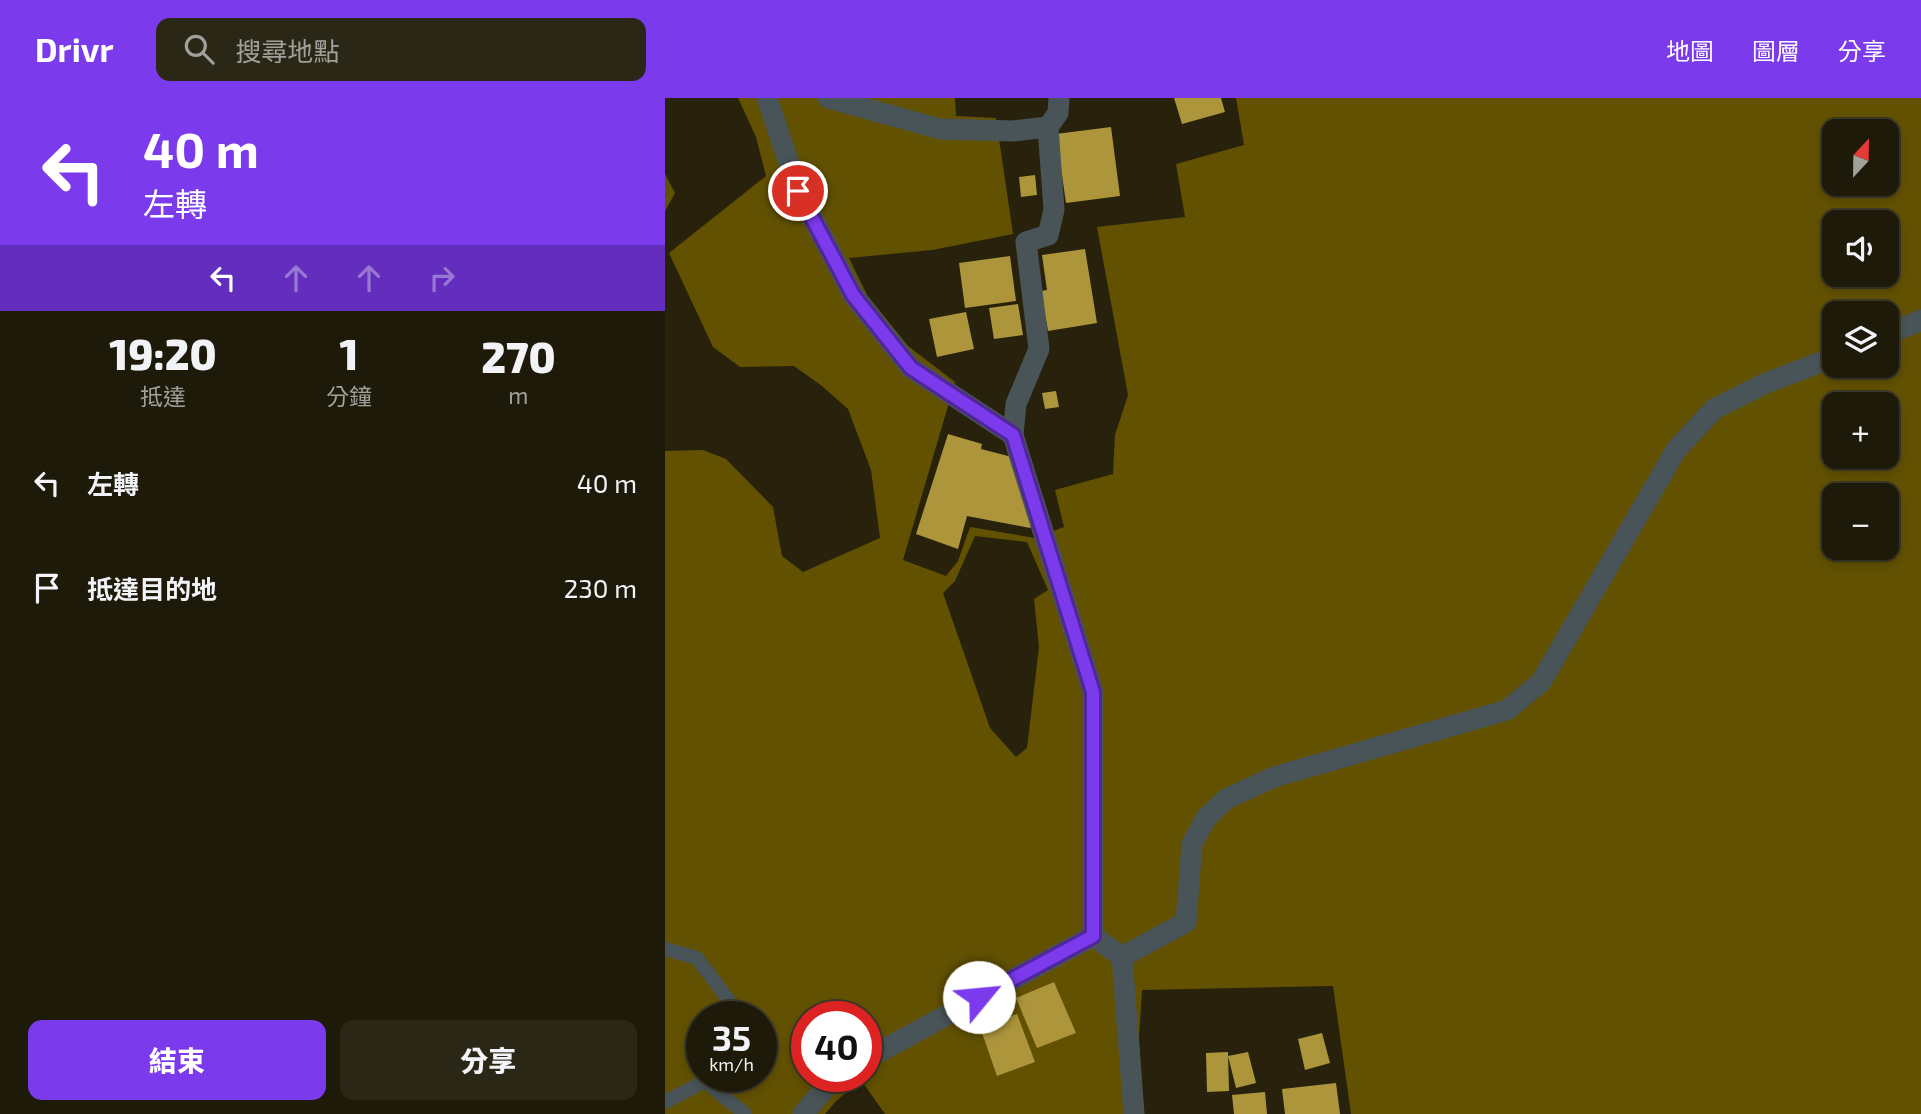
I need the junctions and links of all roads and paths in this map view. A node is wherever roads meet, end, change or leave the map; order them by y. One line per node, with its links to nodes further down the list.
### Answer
1 (767, 98): 8 (street)
2 (828, 98): 4 (street)
3 (1059, 98): 4 (street)
4 (1048, 127): 8 (street)
5 (1921, 320): 6 (street)
6 (1899, 330)
7 (1822, 362): 11 (street)
8 (1013, 435): 9 (street)
9 (1093, 936): 11 (street); 13 (street)
10 (665, 949): 12 (lane)
11 (1122, 957): 20 (street)
12 (729, 1001)
13 (882, 1050)
14 (686, 1090): 17 (lane)
15 (720, 1092): 18 (lane)
16 (823, 1092): 19 (street)
17 (665, 1102)
18 (745, 1114)
19 (803, 1114)
20 (1134, 1114)

